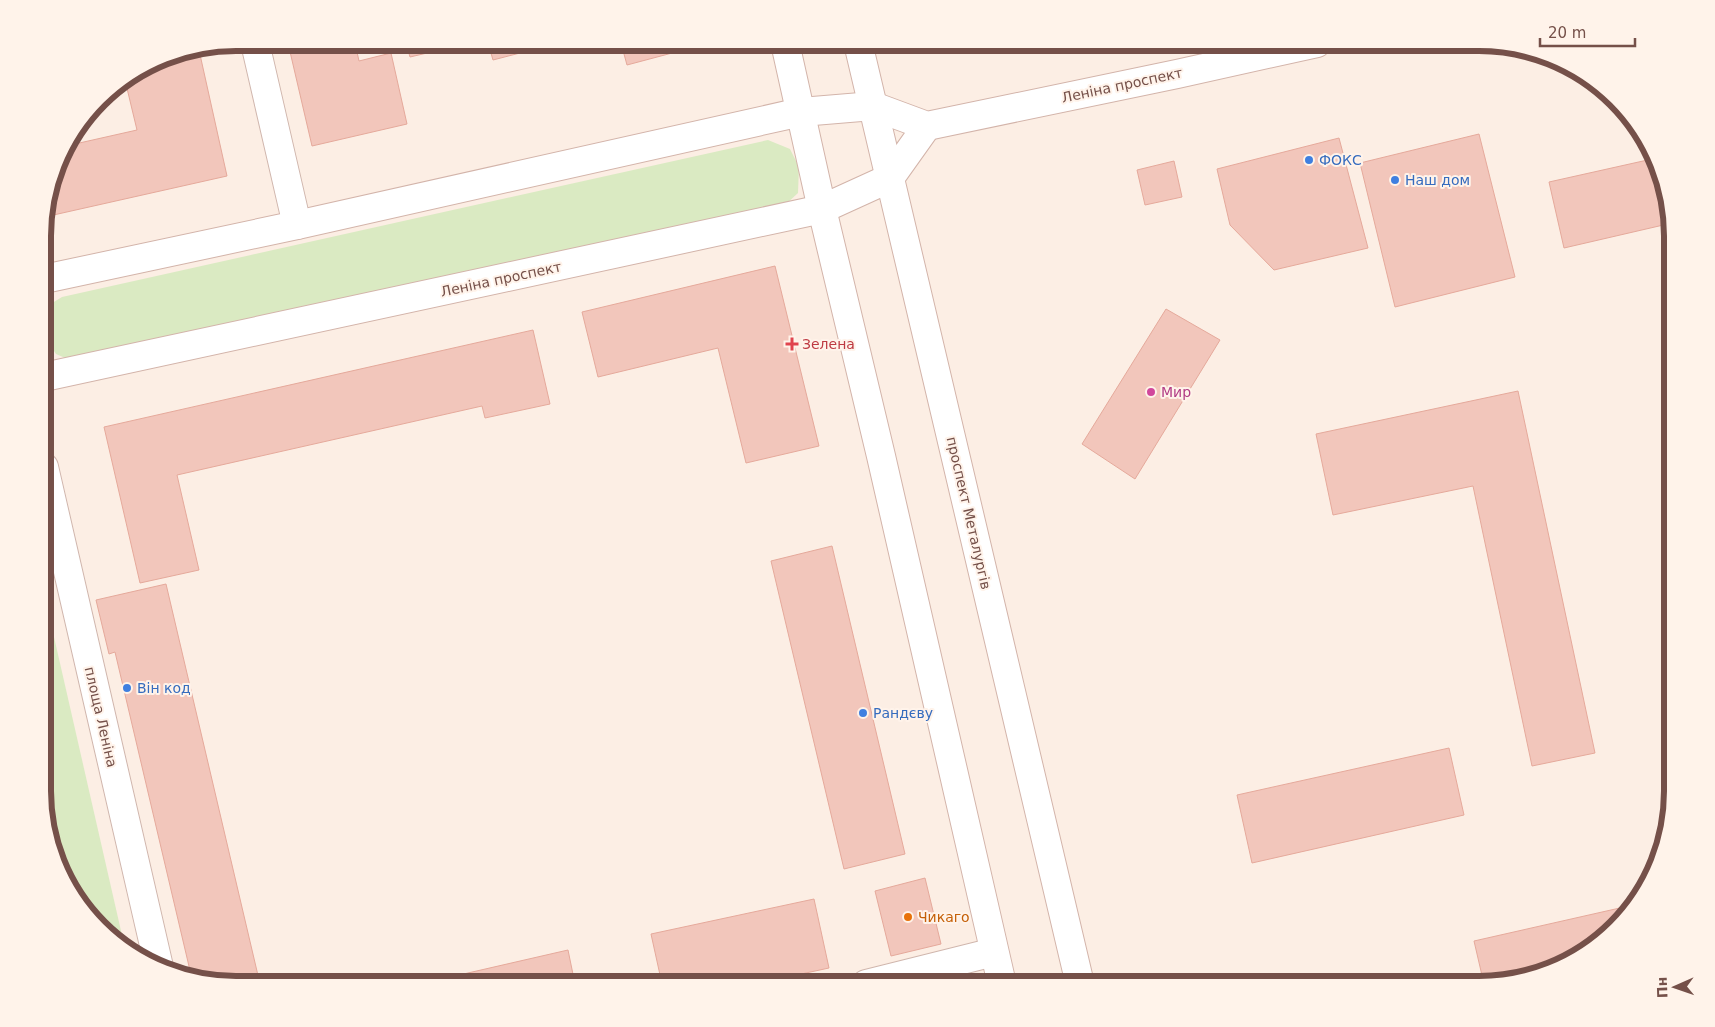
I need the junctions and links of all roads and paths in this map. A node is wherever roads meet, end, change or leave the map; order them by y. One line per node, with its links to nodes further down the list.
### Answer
1 (257, 51): 10 (street)
2 (787, 51): 6 (street)
3 (860, 51): 5 (street, проспект Металургів)
4 (1278, 51): 7 (street, Леніна проспект)
5 (873, 106): 6 (street); 7 (street); 8 (street, проспект Металургів)
6 (801, 112): 9 (street); 10 (street)
7 (927, 126): 8 (street)
8 (890, 178): 9 (street, Леніна проспект); 18 (street, проспект Металургів)
9 (822, 209): 12 (street, Леніна проспект); 14 (street)
10 (297, 225): 11 (street)
11 (51, 278)
12 (51, 375)
13 (51, 497): 15 (street, площа Леніна)
14 (994, 952): 16 (street); 17 (street)
15 (157, 958)
16 (898, 976)
17 (1000, 976)
18 (1078, 976)

